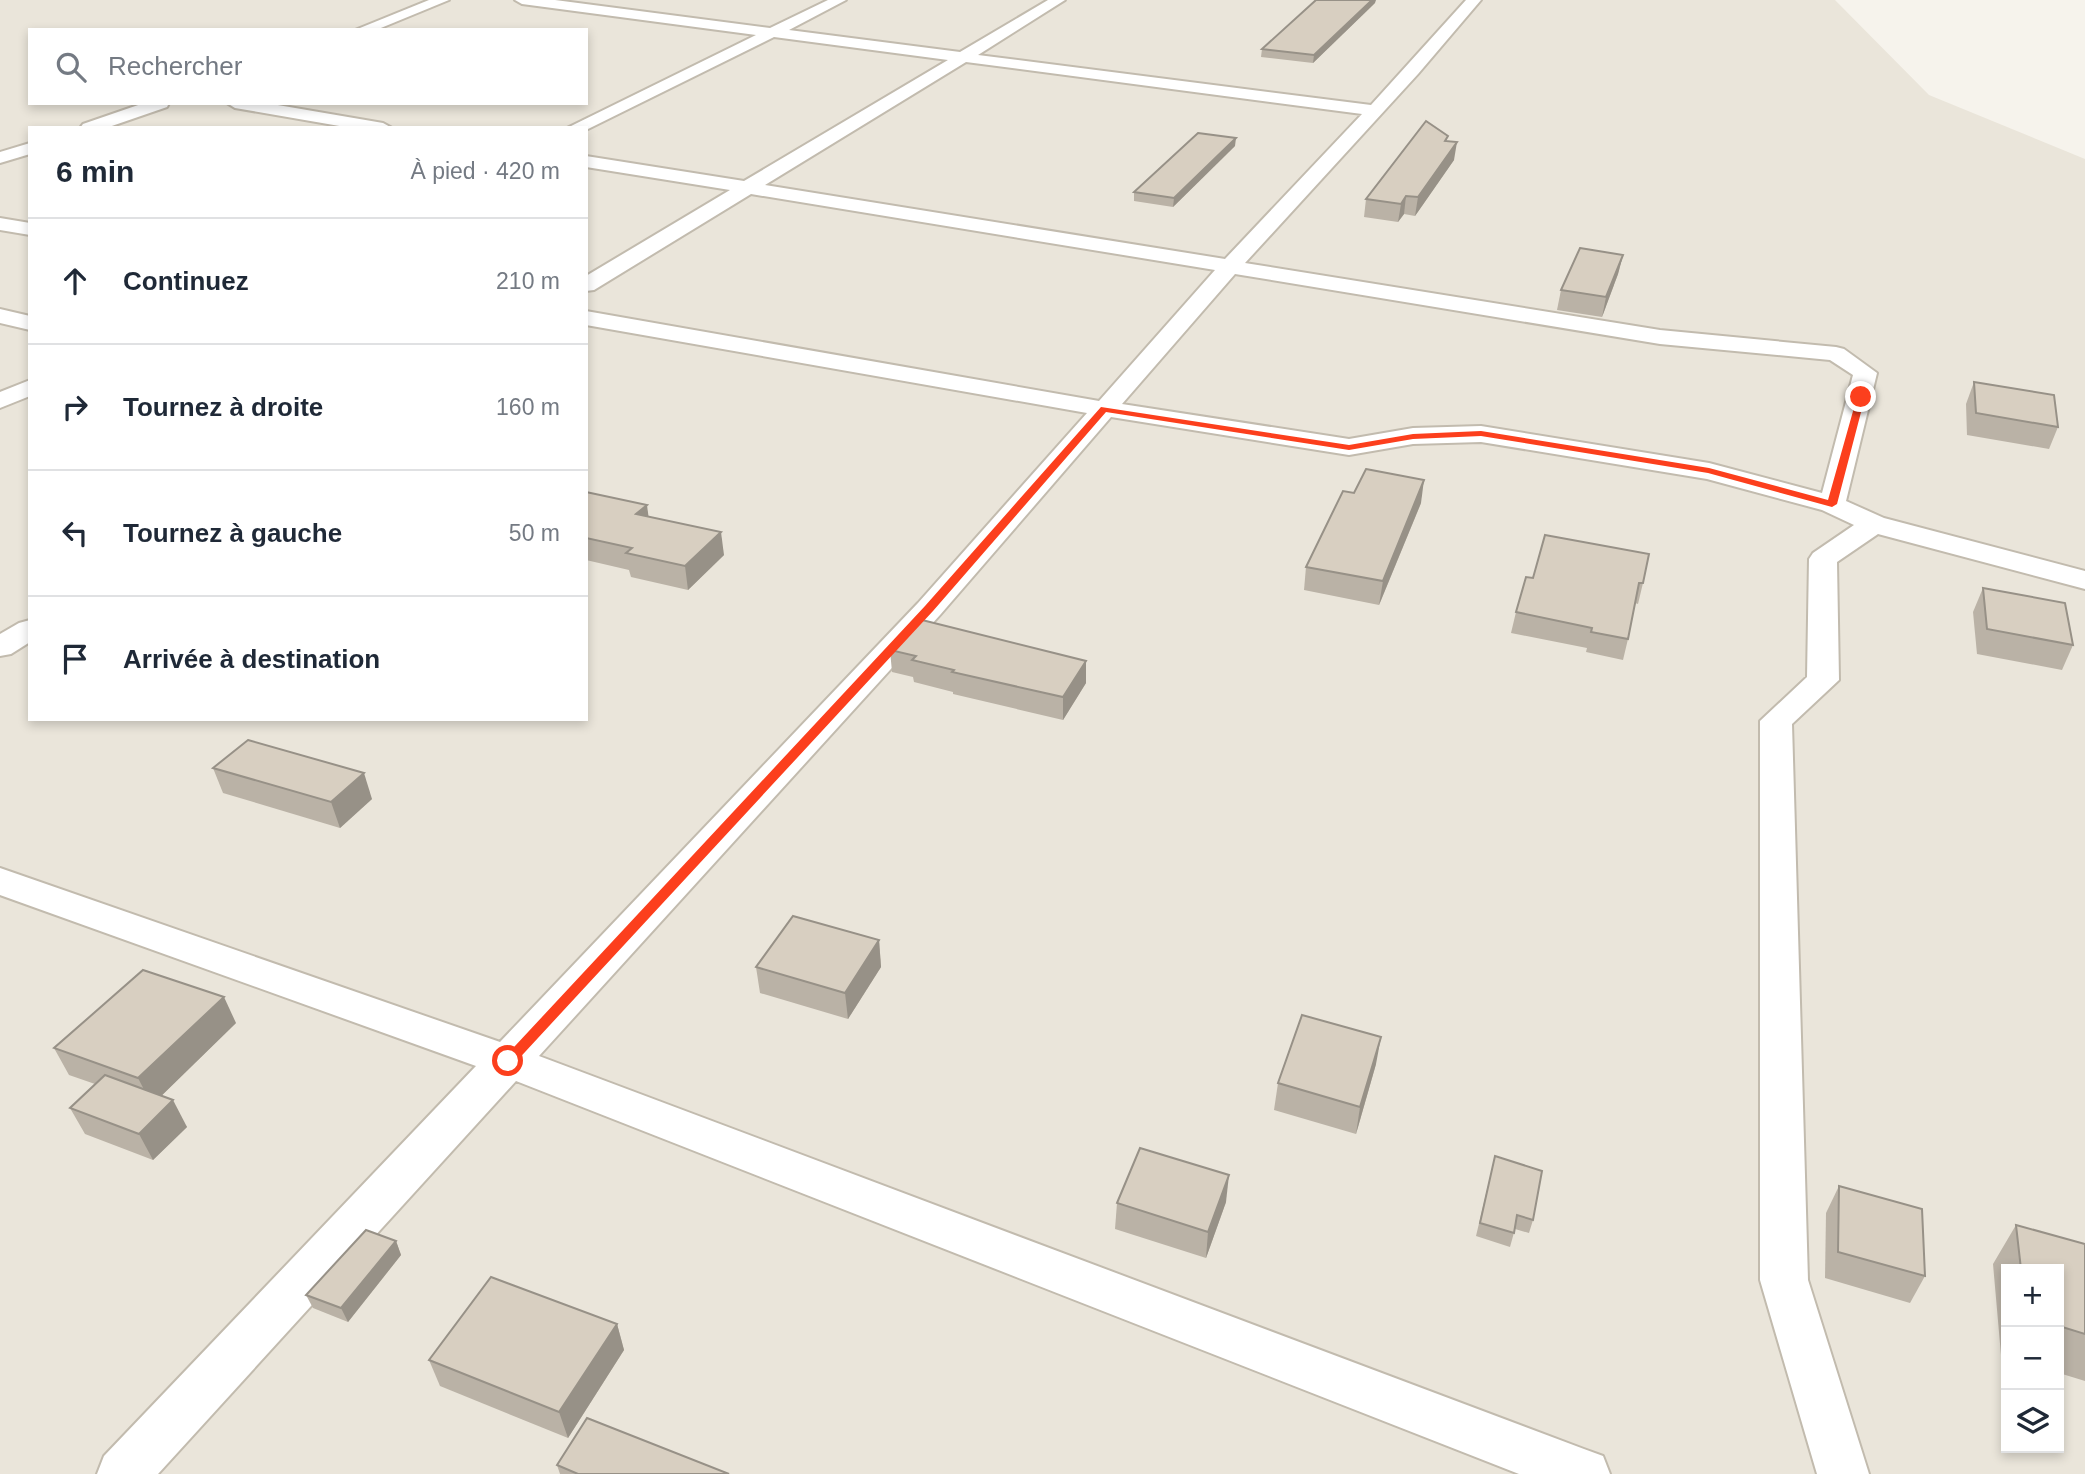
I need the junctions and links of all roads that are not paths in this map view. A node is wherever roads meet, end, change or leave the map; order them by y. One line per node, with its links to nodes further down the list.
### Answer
1 (442, 0): 8 (street)
2 (522, 0): 7 (street)
3 (639, 0): 7 (street)
4 (839, 0): 9 (street)
5 (1058, 0): 10 (street)
6 (1474, 0): 13 (street)
7 (611, 12): 9 (street)
8 (367, 28)
9 (772, 33): 10 (street); 16 (street)
10 (960, 58): 13 (street); 20 (street)
11 (155, 105): 14 (street)
12 (247, 105): 15 (street)
13 (1375, 111): 23 (street)
14 (95, 126)
15 (371, 126)
16 (580, 126)
17 (28, 149): 18 (street)
18 (0, 158)
19 (588, 162): 20 (street)
20 (744, 188): 23 (street); 24 (street)
21 (0, 224): 22 (street)
22 (28, 229)
23 (1231, 265): 30 (street); 31 (street)
24 (588, 284)
25 (0, 316): 27 (street)
26 (588, 318): 30 (street)
27 (28, 323)
28 (28, 388): 29 (street)
29 (0, 401)
30 (1104, 409): 31 (street); 37 (street)
31 (1832, 504): 32 (street)
32 (1874, 524): 33 (street); 40 (street)
33 (2085, 580)
34 (28, 630): 35 (street)
35 (0, 647)
36 (0, 881): 37 (street)
37 (508, 1061): 38 (street); 39 (street)
38 (123, 1474)
39 (1584, 1474)
40 (1843, 1474)

